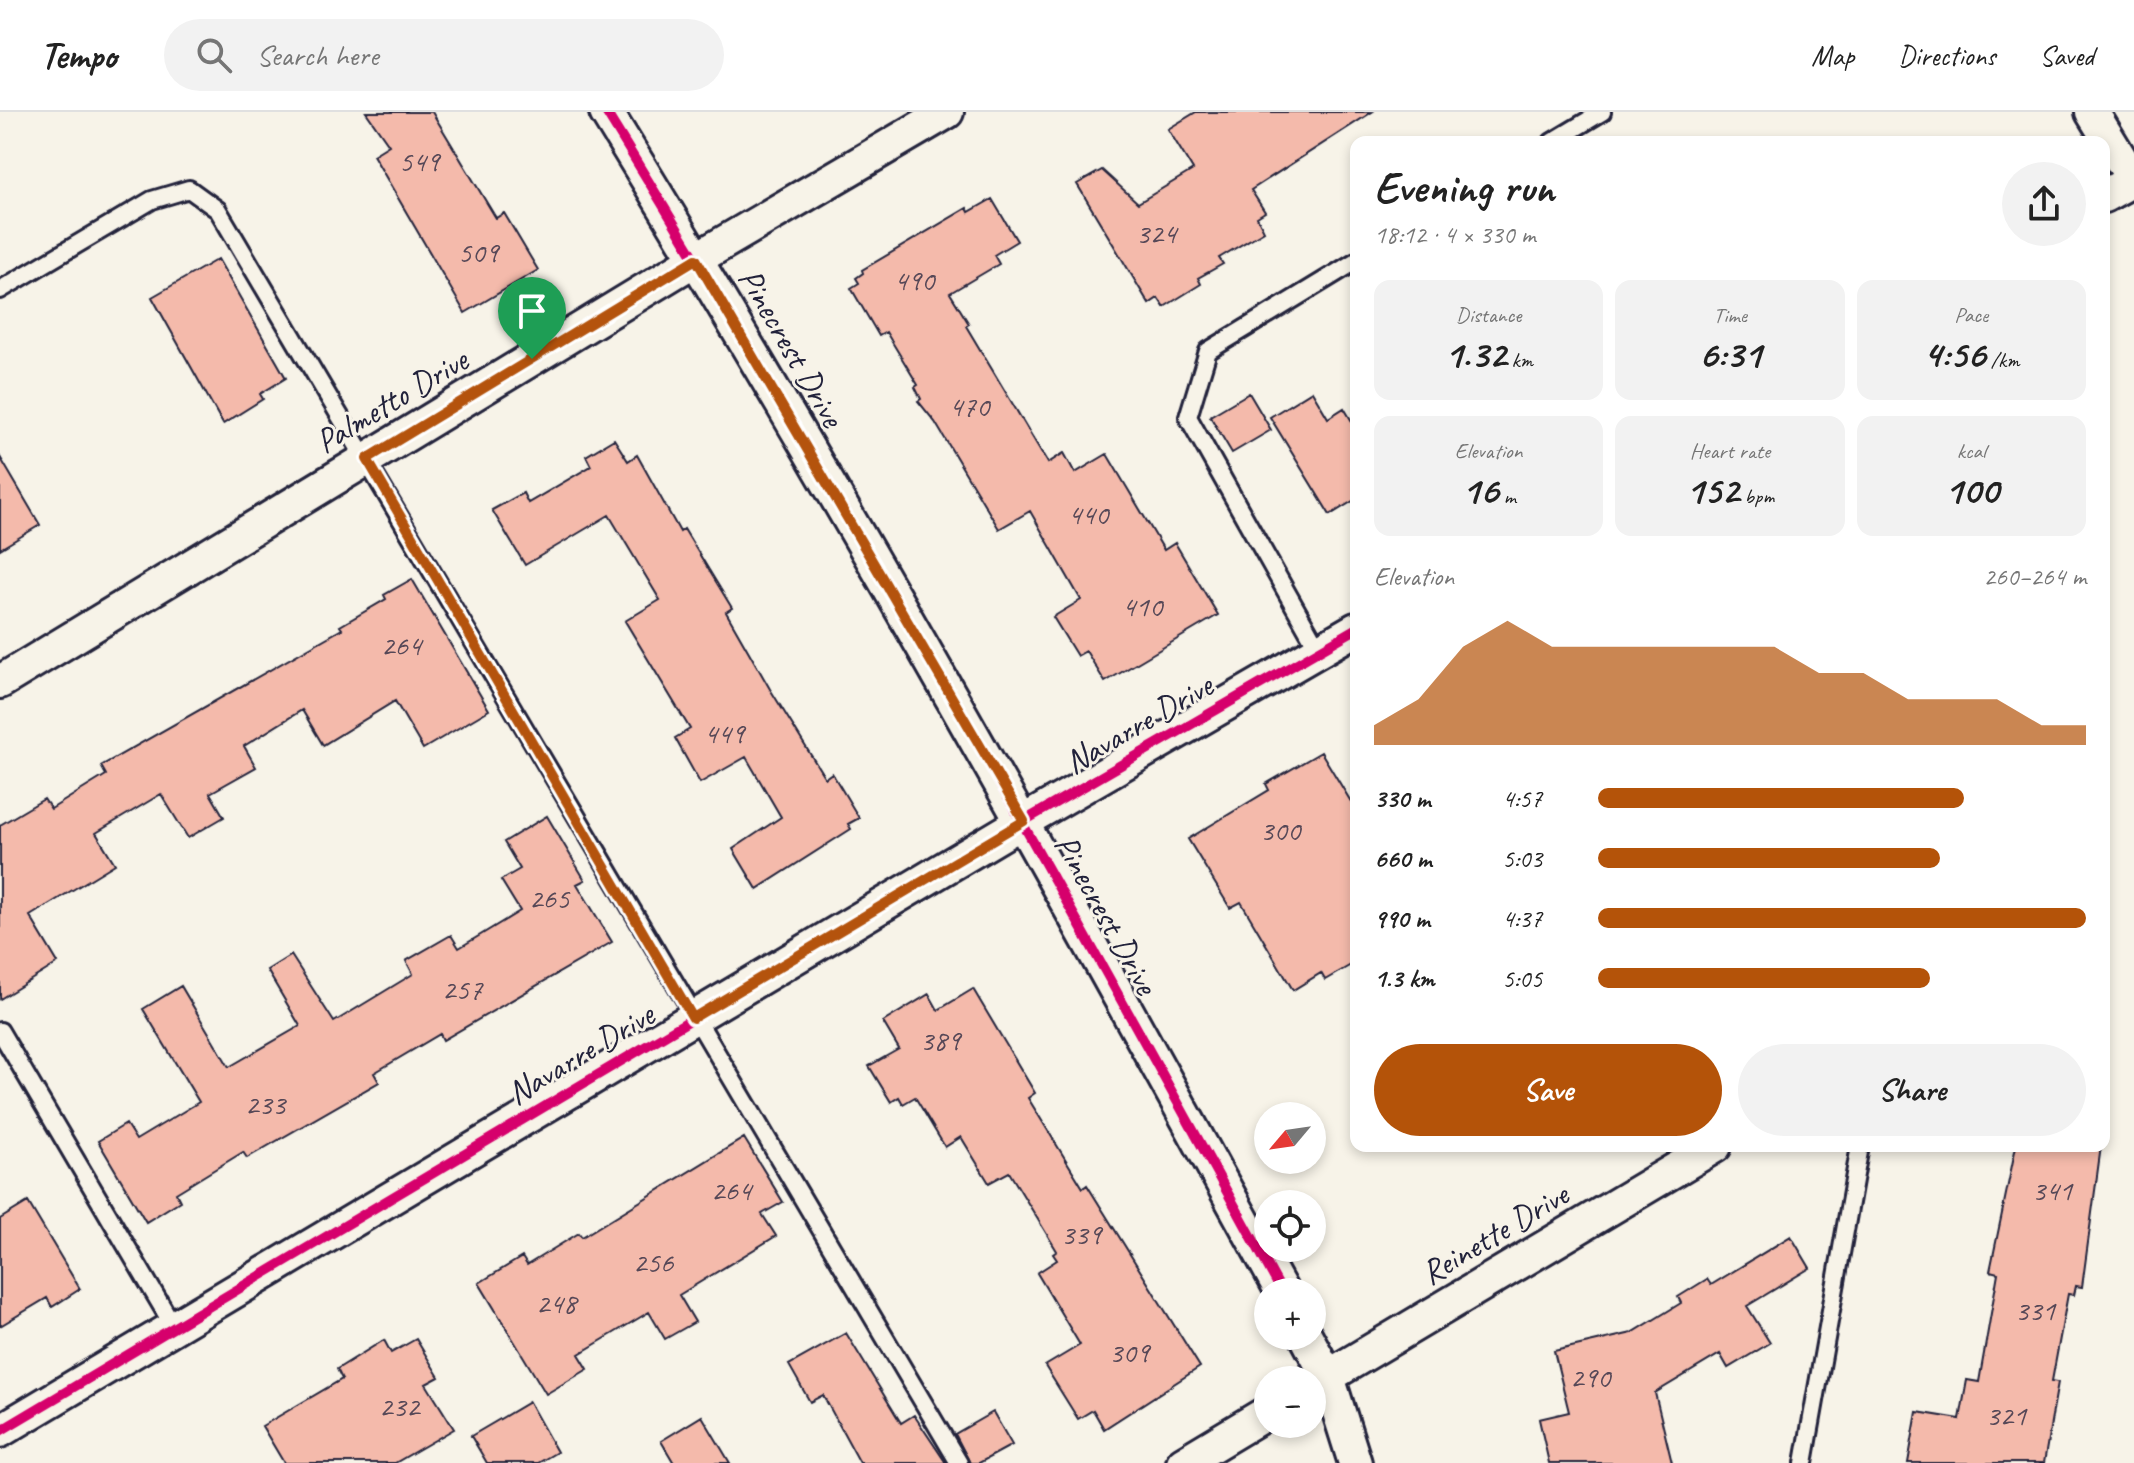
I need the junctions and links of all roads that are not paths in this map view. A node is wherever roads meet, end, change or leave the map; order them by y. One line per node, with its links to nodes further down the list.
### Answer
1 (606, 112): 10 (street, Pinecrest Drive)
2 (947, 112): 10 (street, Palmetto Drive)
3 (1602, 112): 5 (lane)
4 (2092, 112): 6 (street)
5 (1562, 136)
6 (2106, 136)
7 (2110, 142): 8 (street)
8 (2133, 180): 9 (street)
9 (2110, 193)
10 (696, 259): 13 (street, Palmetto Drive); 17 (street, Pinecrest Drive)
11 (1350, 265): 15 (lane)
12 (0, 290): 13 (lane)
13 (367, 459): 16 (street, Palmetto Drive); 18 (lane)
14 (1350, 632): 15 (street, Navarre Drive)
15 (1319, 650): 17 (street, Navarre Drive)
16 (0, 682)
17 (1024, 821): 18 (street, Navarre Drive); 22 (street, Pinecrest Drive)
18 (693, 1018): 23 (street, Navarre Drive); 28 (lane)
19 (0, 1031): 23 (lane)
20 (1705, 1152): 24 (street, Reinette Drive)
21 (1859, 1152): 31 (lane)
22 (1274, 1278)
23 (174, 1327): 27 (street, Navarre Drive)
24 (1326, 1377)
25 (1326, 1395): 30 (street)
26 (1254, 1420): 29 (street)
27 (0, 1431)
28 (959, 1463)
29 (1183, 1463)
30 (1355, 1463)
31 (1804, 1463)

